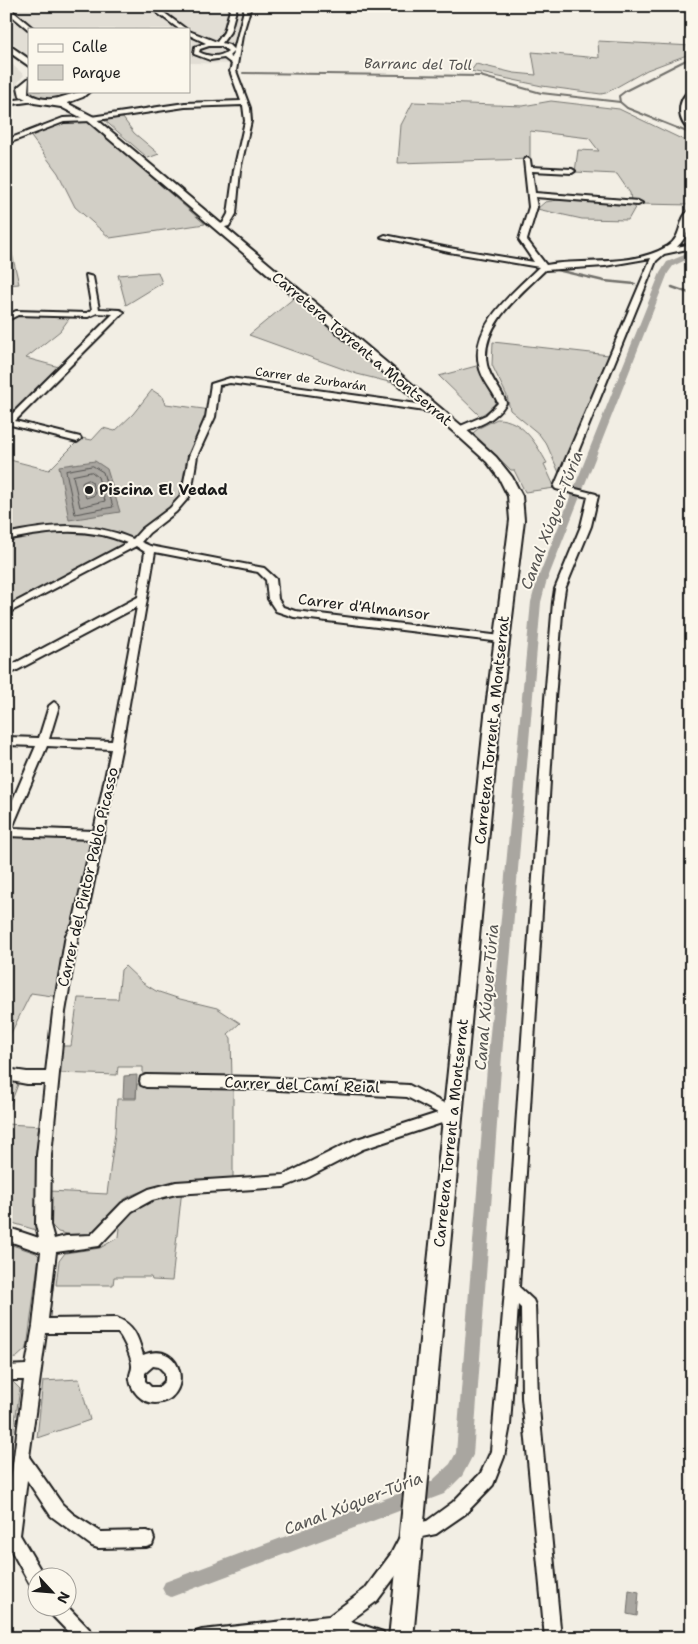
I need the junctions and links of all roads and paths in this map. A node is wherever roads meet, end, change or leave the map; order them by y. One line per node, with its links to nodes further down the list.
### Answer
1 (151, 6): 6 (street)
2 (234, 6): 8 (street)
3 (248, 6): 13 (street)
4 (7, 7): 5 (street)
5 (31, 28)
6 (182, 28)
7 (194, 36): 8 (street); 9 (street); 11 (street)
8 (224, 36): 9 (street)
9 (216, 44): 11 (street); 12 (street)
10 (6, 46): 14 (main road)
11 (193, 53): 12 (street)
12 (225, 56): 13 (street)
13 (233, 60): 22 (street)
14 (25, 61)
15 (28, 82): 16 (main road)
16 (22, 90): 19 (street); 20 (main road)
17 (692, 91): 25 (street)
18 (84, 93): 21 (main road); 24 (main road)
19 (6, 98)
20 (34, 100): 21 (main road); 23 (street)
21 (52, 102): 24 (main road)
22 (245, 103): 24 (street); 33 (street)
23 (6, 104)
24 (91, 118): 26 (street); 33 (main road, Carretera Torrent a Montserrat)
25 (692, 130)
26 (6, 142)
27 (527, 160): 28 (street)
28 (530, 169): 29 (street); 30 (street)
29 (572, 171)
30 (532, 195): 31 (street); 37 (street)
31 (638, 203)
32 (692, 211): 36 (street)
33 (218, 227): 41 (main road, Carretera Torrent a Montserrat)
34 (385, 237): 37 (street)
35 (692, 246): 36 (street)
36 (660, 252): 37 (street); 64 (street)
37 (543, 266): 43 (street)
38 (89, 277): 39 (street)
39 (96, 311): 40 (street); 42 (street)
40 (6, 319)
41 (432, 409): 43 (main road, Carretera Torrent a Montserrat); 46 (street, Carrer de Zurbarán)
42 (8, 423): 44 (street)
43 (459, 430): 50 (main road, Carretera Torrent a Montserrat)
44 (77, 439)
45 (6, 537): 46 (street, Carrer d'Almansor)
46 (135, 543): 47 (street, Carrer d'Almansor); 49 (street)
47 (148, 548): 48 (street, Carrer del Pintor Pablo Picasso); 50 (street, Carrer d'Almansor)
48 (143, 599): 51 (street); 55 (street, Carrer del Pintor Pablo Picasso)
49 (6, 611)
50 (501, 639): 61 (main road, Carretera Torrent a Montserrat)
51 (6, 673)
52 (54, 706): 54 (street)
53 (6, 741): 54 (street)
54 (43, 742): 55 (street); 56 (street)
55 (117, 745): 57 (street, Carrer del Pintor Pablo Picasso)
56 (6, 831): 57 (street)
57 (98, 835): 59 (street, Carrer del Pintor Pablo Picasso)
58 (6, 1074): 59 (street)
59 (51, 1078): 63 (street, Carrer del Pintor Pablo Picasso)
60 (146, 1081): 61 (street, Carrer del Camí Reial)
61 (452, 1114): 63 (street); 70 (main road, Carretera Torrent a Montserrat)
62 (6, 1233): 63 (street)
63 (49, 1248): 65 (street, Carrer del Pintor Pablo Picasso)
64 (512, 1290): 70 (street); 80 (street)
65 (40, 1326): 66 (street); 67 (street, Carrer del Pintor Pablo Picasso)
66 (140, 1367)
67 (32, 1372): 68 (street); 69 (street, Carrer del Pintor Pablo Picasso)
68 (6, 1373)
69 (21, 1459): 71 (street, Carrer del Pintor Pablo Picasso); 72 (street)
70 (412, 1527): 75 (street); 79 (main road)
71 (9, 1537): 73 (street)
72 (146, 1539)
73 (28, 1566)
74 (65, 1616): 76 (street)
75 (332, 1624): 77 (street); 78 (street)
76 (86, 1638)
77 (202, 1638)
78 (377, 1638)
79 (402, 1638)
80 (553, 1638)

